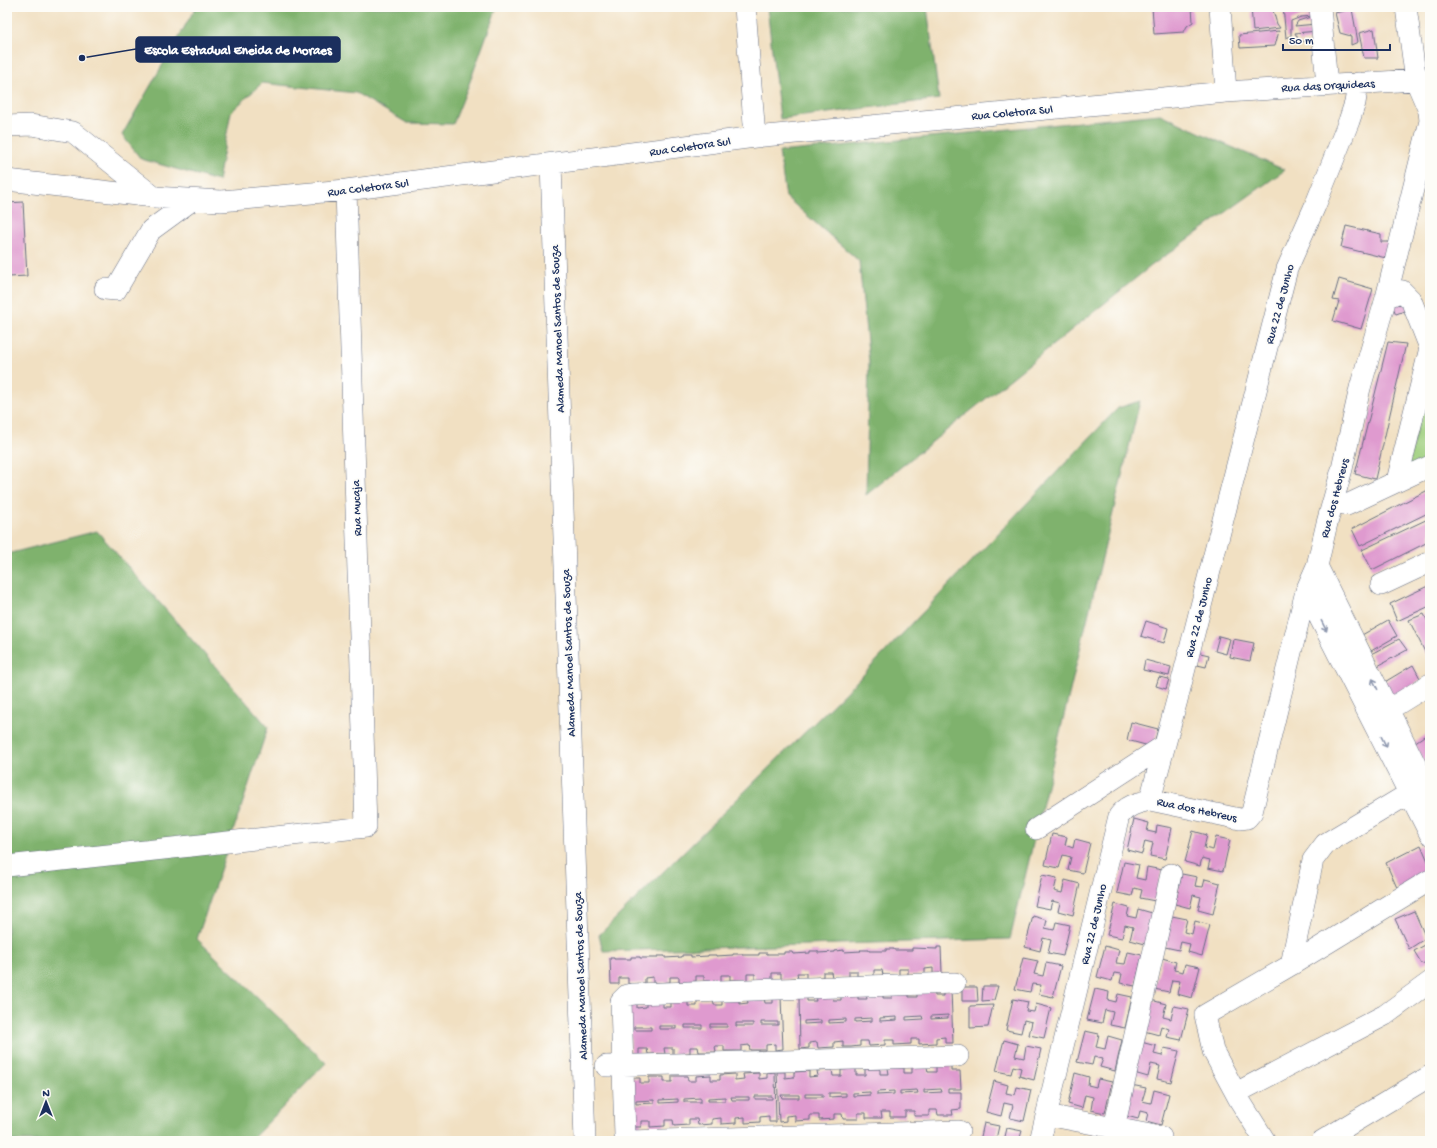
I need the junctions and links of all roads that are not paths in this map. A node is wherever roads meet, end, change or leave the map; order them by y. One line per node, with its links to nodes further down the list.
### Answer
1 (745, 7): 10 (street)
2 (1220, 7): 8 (street)
3 (1320, 7): 7 (street)
4 (1406, 7): 5 (street, Rua dos Hebreus)
5 (1423, 80): 6 (street, Rua das Orquideas); 17 (street, Rua dos Hebreus)
6 (1358, 83): 7 (street, Rua das Orquideas); 28 (street, Rua 22 de Junho)
7 (1327, 84): 8 (street, Rua das Orquideas)
8 (1226, 92): 10 (street, Rua Coletora Sul)
9 (7, 126): 14 (street)
10 (755, 137): 11 (street, Rua Coletora Sul)
11 (551, 164): 13 (street, Rua Coletora Sul); 47 (street, Alameda Manoel Santos de Souza)
12 (7, 180): 14 (street, Rua Coletora Sul)
13 (346, 190): 15 (street, Rua Coletora Sul); 33 (street, Rua Mucaja)
14 (154, 197): 15 (street, Rua Coletora Sul)
15 (192, 200): 16 (street)
16 (105, 289)
17 (1386, 298): 18 (street); 23 (street, Rua dos Hebreus)
18 (1430, 348): 20 (street)
19 (1430, 466): 20 (street)
20 (1397, 481): 21 (street)
21 (1346, 505)
22 (1430, 562): 24 (street)
23 (1316, 566): 25 (street, Rua dos Hebreus); 27 (street, one-way to 23)
24 (1381, 586)
25 (1306, 591): 29 (street, one-way to 29); 30 (street, Rua dos Hebreus)
26 (1430, 684): 27 (street)
27 (1388, 710): 29 (street)
28 (1165, 745): 30 (street, Rua 22 de Junho); 31 (street)
29 (1424, 787): 32 (street); 36 (street)
30 (1150, 800): 43 (street, Rua 22 de Junho)
31 (1036, 829)
32 (1430, 834)
33 (7, 866)
34 (1172, 874): 44 (street)
35 (1430, 880): 36 (street)
36 (1291, 965): 42 (street)
37 (1430, 982): 42 (street)
38 (955, 983): 40 (street)
39 (958, 1056): 40 (street)
40 (615, 1066): 45 (street)
41 (1430, 1076): 50 (street)
42 (1236, 1093): 49 (street)
43 (1047, 1115): 44 (street); 48 (street, Rua 22 de Junho)
44 (1114, 1128): 46 (street)
45 (959, 1131)
46 (1161, 1137)
47 (585, 1141)
48 (1040, 1141)
49 (1265, 1141)
50 (1322, 1141)

